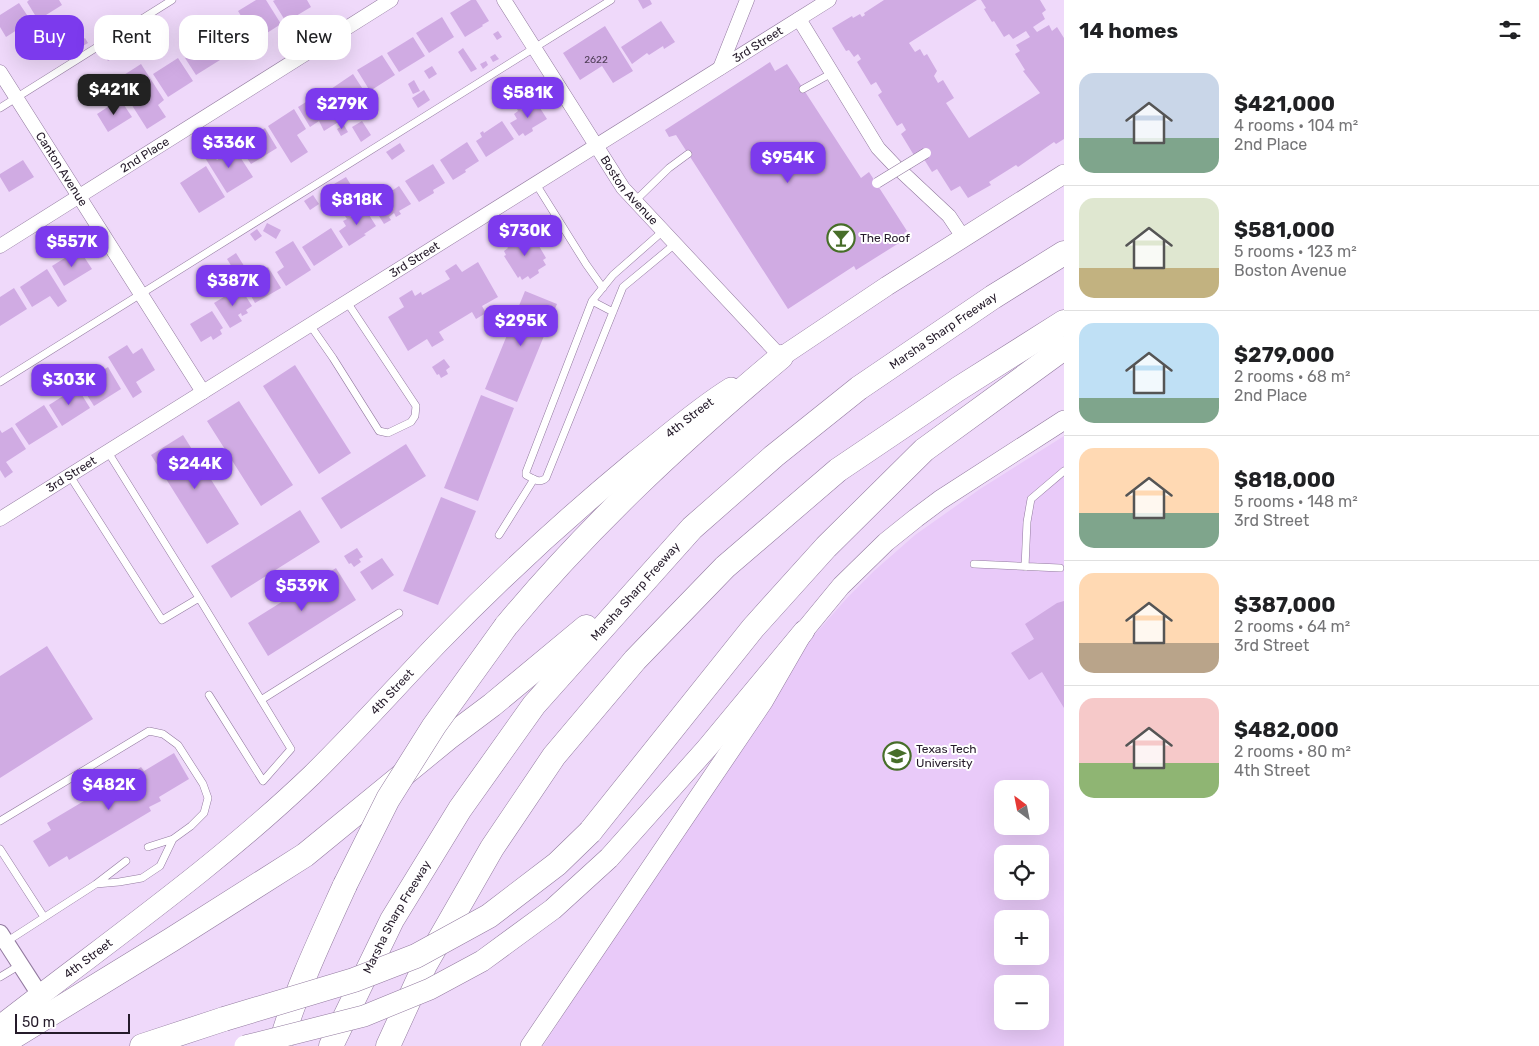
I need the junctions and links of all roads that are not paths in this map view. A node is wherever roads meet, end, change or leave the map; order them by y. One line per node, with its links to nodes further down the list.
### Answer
1 (172, 0): 13 (lane)
2 (390, 0): 21 (street, 2nd Place)
3 (504, 0): 8 (street, Boston Avenue)
4 (611, 0): 8 (lane)
5 (747, 0): 9 (street)
6 (829, 0): 7 (street, 3rd Street)
7 (799, 18): 9 (street, 3rd Street); 11 (street)
8 (534, 48): 15 (street, Boston Avenue); 29 (lane)
9 (720, 68): 15 (street, 3rd Street)
10 (0, 72): 13 (street, Canton Avenue)
11 (832, 73): 12 (lane); 24 (street)
12 (803, 89)
13 (16, 98): 14 (lane); 21 (street, Canton Avenue)
14 (0, 108)
15 (596, 146): 20 (street, 3rd Street); 22 (street, Boston Avenue)
16 (926, 153): 19 (street, bridge)
17 (688, 154): 22 (lane)
18 (1064, 174): 24 (main road)
19 (877, 183)
20 (536, 184): 28 (lane); 31 (street, 3rd Street)
21 (78, 197): 26 (street, 2nd Place); 29 (street, Canton Avenue)
22 (635, 200): 23 (street, Boston Avenue)
23 (663, 231): 25 (street, Boston Avenue); 28 (lane)
24 (964, 237): 36 (main road)
25 (675, 244): 32 (lane); 36 (street, Boston Avenue)
26 (0, 246)
27 (1064, 252): 45 (highway, Marsha Sharp Freeway)
28 (603, 288): 30 (lane)
29 (140, 294): 37 (lane); 38 (street, Canton Avenue)
30 (592, 301): 32 (lane); 43 (lane)
31 (347, 302): 34 (street, 3rd Street); 34 (lane)
32 (613, 312): 43 (lane)
33 (1064, 322): 72 (highway)
34 (310, 325): 38 (street, 3rd Street)
35 (1064, 348): 68 (highway, bridge)
36 (782, 357): 65 (main road, 4th Street); 70 (highway, bridge)
37 (0, 382)
38 (203, 392): 40 (street, 3rd Street)
39 (1064, 420): 52 (main road)
40 (108, 452): 42 (street, 3rd Street); 50 (lane)
41 (1064, 470): 48 (lane)
42 (70, 476): 44 (street, 3rd Street); 50 (lane)
43 (534, 479): 46 (lane)
44 (0, 519)
45 (692, 528): 67 (highway); 71 (highway, Marsha Sharp Freeway)
46 (499, 535)
47 (974, 564): 48 (lane)
48 (1025, 567): 49 (lane)
49 (1060, 568)
50 (199, 598): 54 (lane)
51 (399, 613): 54 (lane)
52 (804, 631): 69 (main road, bridge); 73 (main road)
53 (210, 695): 54 (lane)
54 (261, 700)
55 (0, 821): 56 (lane)
56 (173, 839): 57 (lane); 60 (lane)
57 (148, 847)
58 (0, 849): 61 (lane)
59 (126, 861): 60 (lane)
60 (96, 884): 61 (lane)
61 (44, 917): 62 (lane)
62 (3, 937): 63 (street)
63 (21, 965): 64 (lane); 65 (street)
64 (0, 978)
65 (40, 995): 66 (main road, 4th Street)
66 (0, 1026)
67 (0, 1045)
68 (142, 1046)
69 (245, 1046)
70 (280, 1046)
71 (331, 1046)
72 (388, 1046)
73 (530, 1046)

